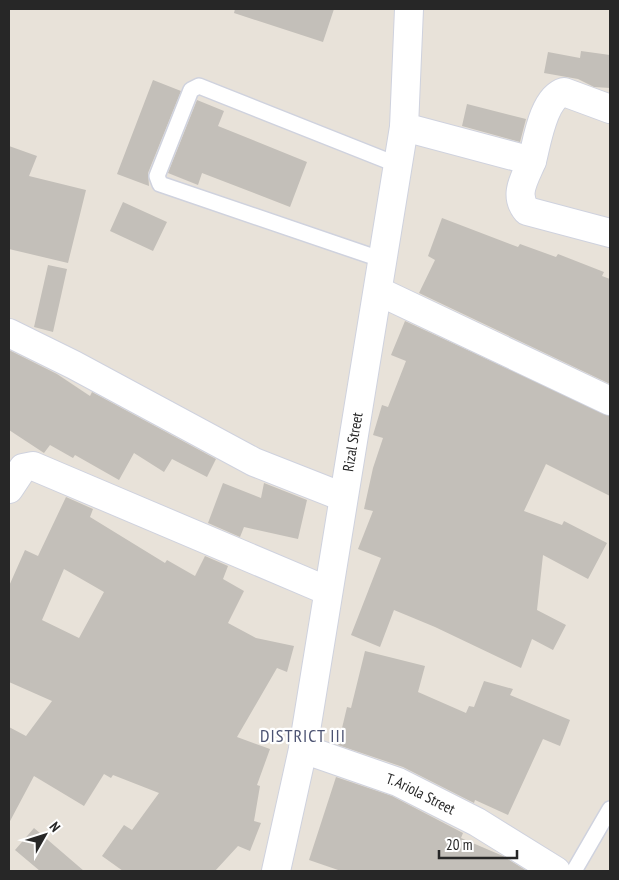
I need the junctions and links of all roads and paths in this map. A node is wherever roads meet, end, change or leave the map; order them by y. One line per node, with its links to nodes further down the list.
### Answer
1 (409, 9): 3 (street, Rizal Street)
2 (610, 109): 4 (street)
3 (404, 126): 4 (street); 5 (street, Rizal Street)
4 (532, 161): 6 (street)
5 (398, 165): 7 (street, Rizal Street); 7 (lane)
6 (610, 233)
7 (383, 260): 8 (street, Rizal Street)
8 (378, 290): 10 (street); 12 (street, Rizal Street)
9 (9, 333): 12 (street)
10 (610, 402)
11 (9, 488): 13 (street)
12 (343, 497): 13 (street, Rizal Street)
13 (328, 591): 14 (street, Rizal Street)
14 (303, 749): 16 (street, Rizal Street); 17 (street, T. Ariola Street)
15 (610, 809): 18 (lane)
16 (276, 871)
17 (556, 871)
18 (574, 871)

